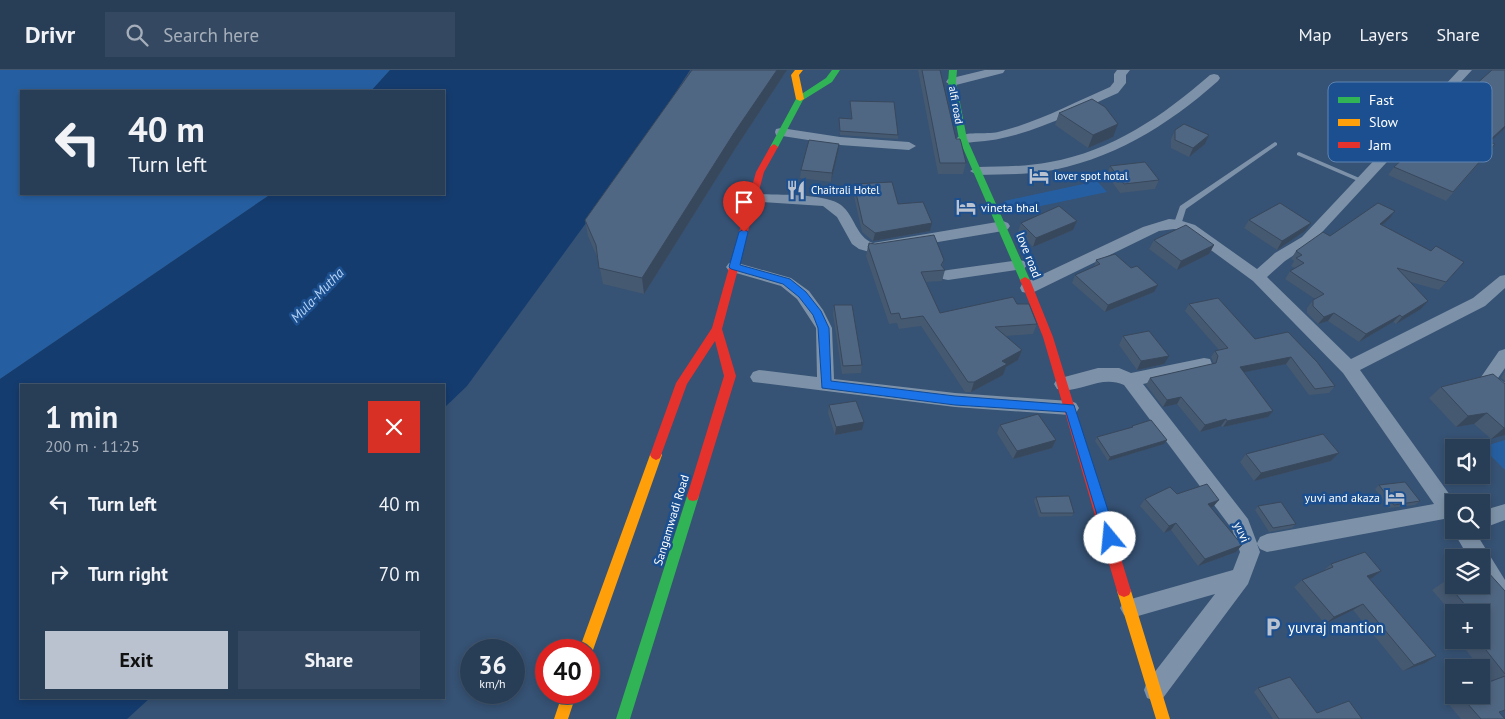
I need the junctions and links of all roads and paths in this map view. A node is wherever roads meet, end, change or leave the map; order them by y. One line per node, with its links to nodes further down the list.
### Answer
1 (799, 70): 9 (main road)
2 (836, 70): 9 (main road)
3 (999, 70): 6 (street)
4 (1124, 70): 11 (street)
5 (1466, 70): 8 (street)
6 (952, 76): 11 (main road, alfi road)
7 (1214, 78): 16 (street)
8 (1455, 82)
9 (800, 99): 10 (main road)
10 (781, 132): 13 (street); 18 (main road)
11 (963, 139): 16 (main road, love road)
12 (1275, 144): 19 (lane)
13 (908, 146)
14 (1299, 154): 17 (lane)
15 (1380, 162): 17 (street)
16 (977, 171): 20 (main road, love road)
17 (1362, 181): 24 (street)
18 (753, 198): 20 (street); 22 (main road)
19 (1178, 223): 24 (street); 26 (street)
20 (1003, 226): 21 (main road, love road)
21 (1019, 265): 23 (street); 26 (main road, love road)
22 (734, 267): 27 (main road); 34 (street)
23 (948, 275)
24 (1258, 277): 30 (street)
25 (1505, 280): 30 (street)
26 (1028, 288): 33 (main road, love road)
27 (717, 329): 46 (main road); 50 (main road, Sangamwadi Road)
28 (1505, 356): 35 (street)
29 (1204, 364): 32 (street)
30 (1349, 368): 37 (street)
31 (759, 377): 34 (street)
32 (1130, 380): 33 (street); 43 (street, yuvi)
33 (1063, 384): 36 (main road, love road)
34 (826, 385): 36 (street)
35 (1505, 392)
36 (1070, 408): 45 (main road, love road)
37 (1445, 504)
38 (1505, 512): 40 (street)
39 (1445, 514): 41 (street)
40 (1490, 517)
41 (1267, 543)
42 (1490, 574): 44 (street)
43 (1241, 577): 45 (street); 47 (street, yuvi)
44 (1505, 598)
45 (1131, 608): 47 (main road, love road)
46 (590, 639)
47 (1156, 690): 51 (main road, love road)
48 (566, 704): 49 (main road)
49 (561, 719)
50 (623, 719)
51 (1163, 719)

